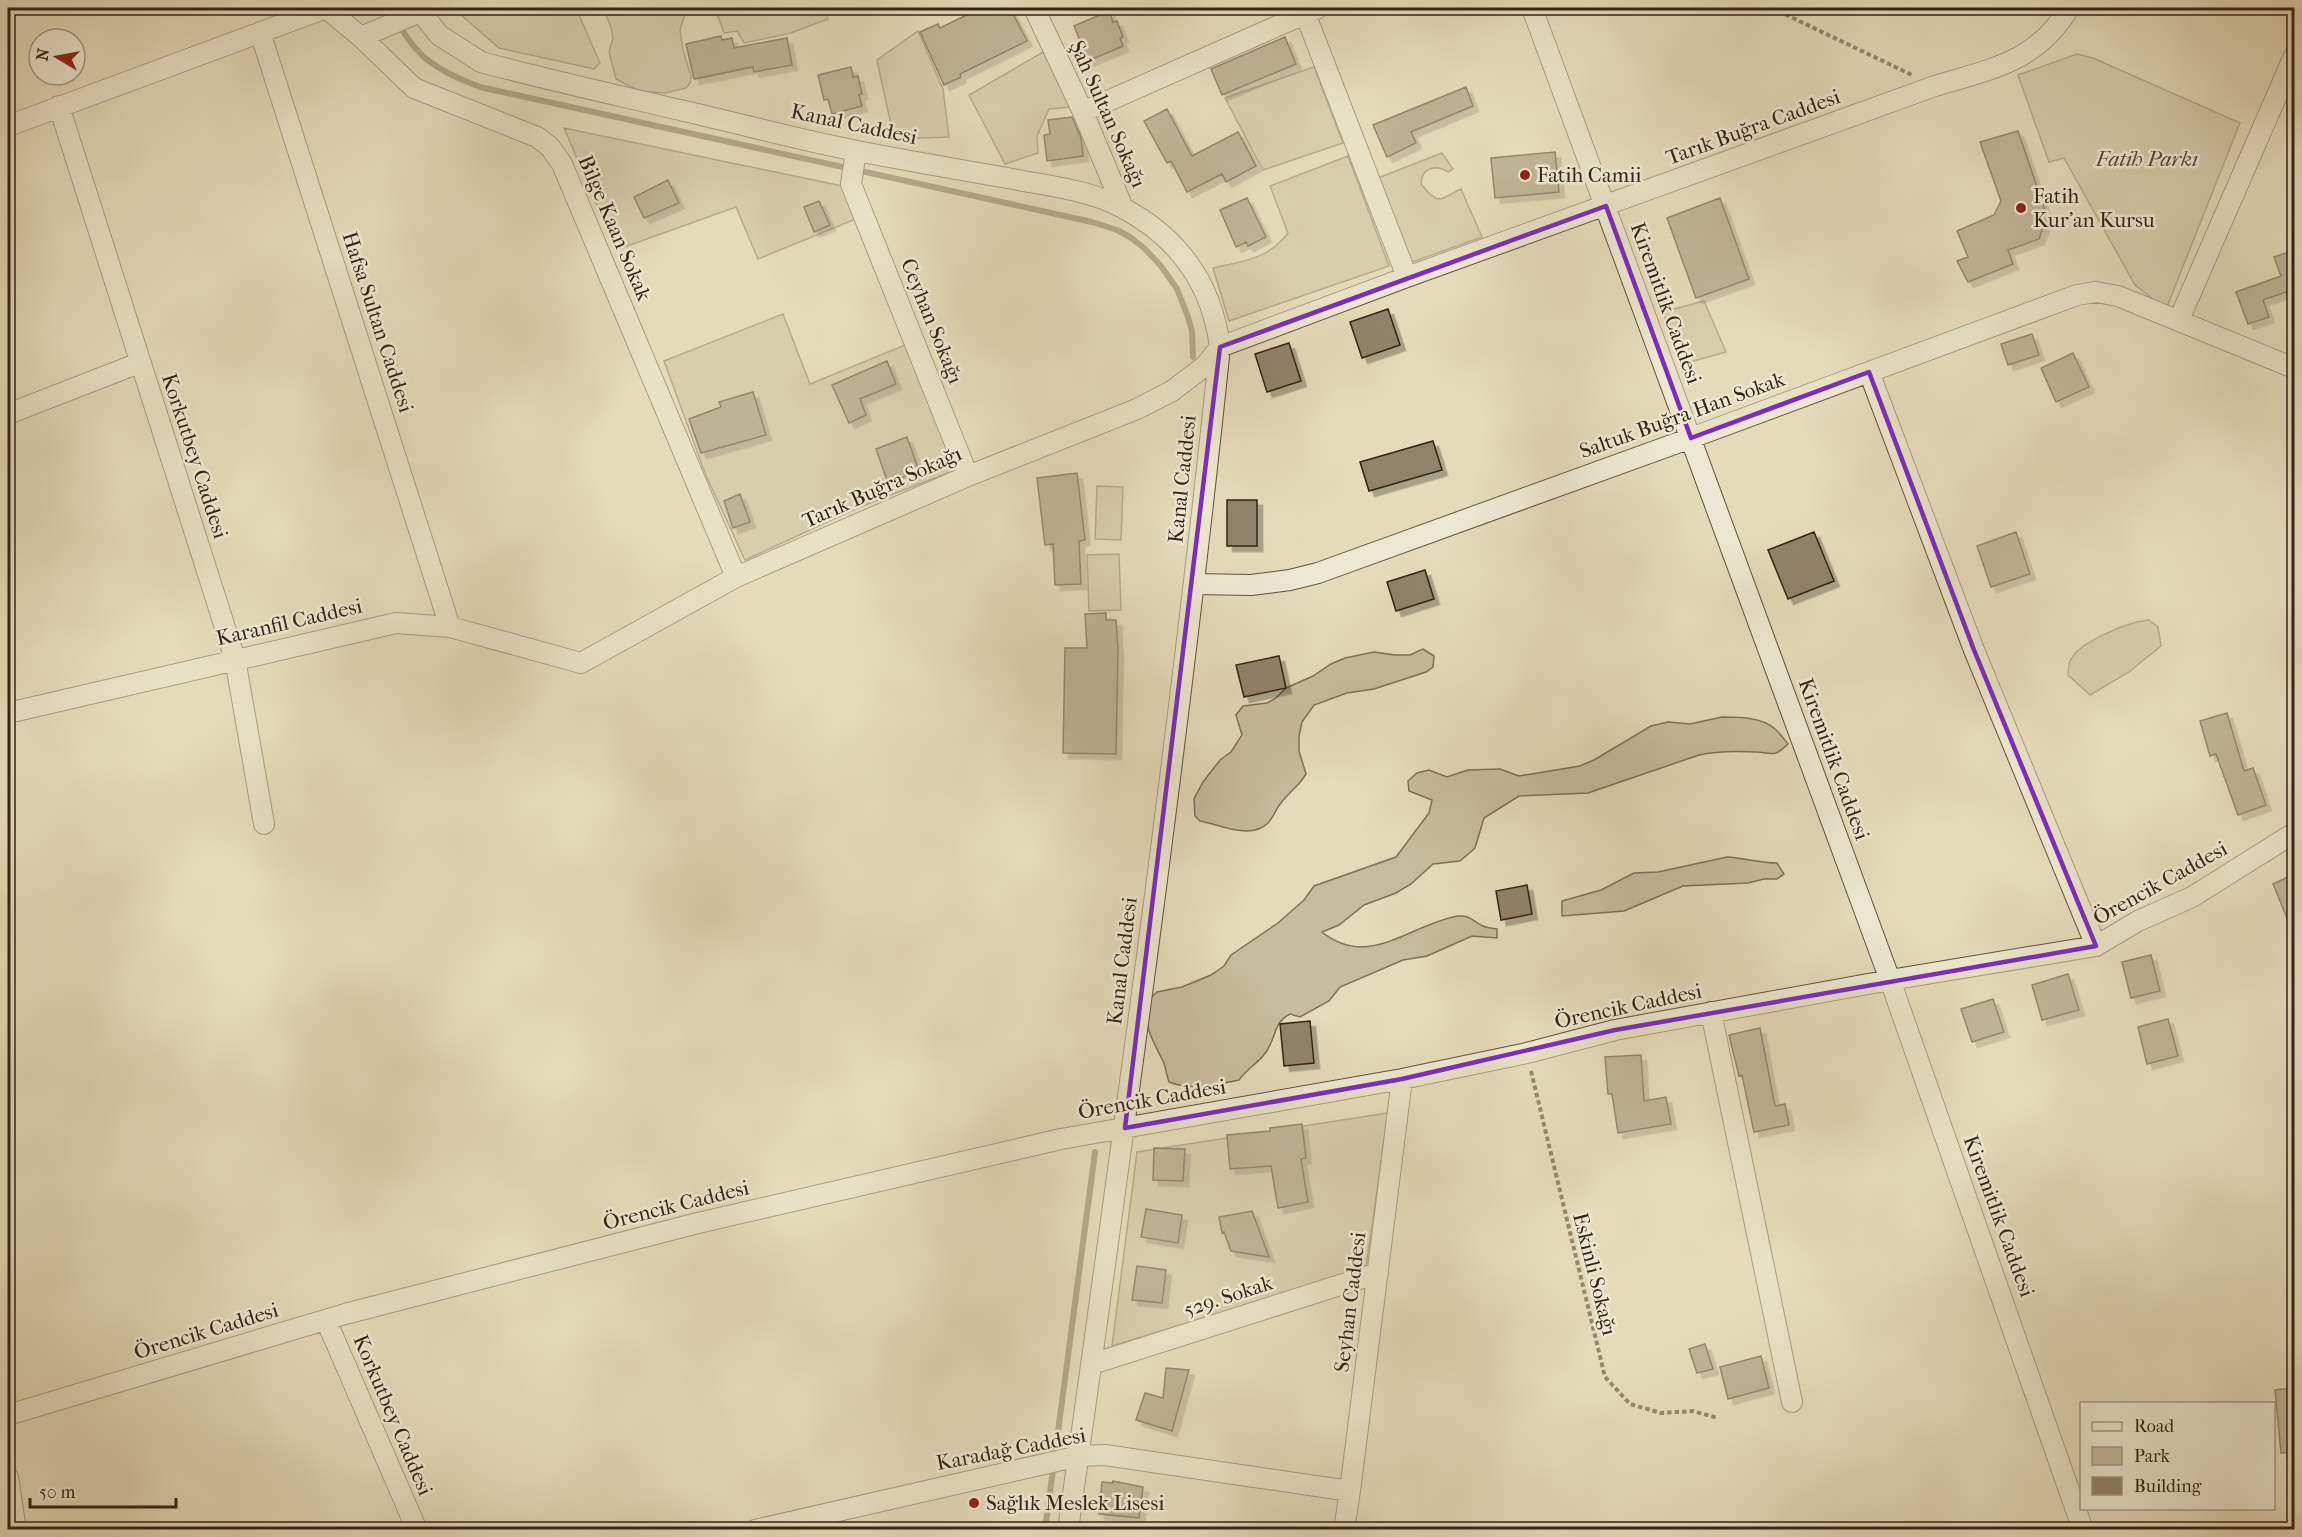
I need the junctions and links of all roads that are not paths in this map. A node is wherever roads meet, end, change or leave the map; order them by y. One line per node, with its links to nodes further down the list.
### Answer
1 (326, 8): 7 (street); 8 (street, Bilge Kaan Sokak)
2 (1034, 8): 11 (street, Şah Sultan Sokağı)
3 (1532, 8): 14 (street, Kiremitlik Caddesi)
4 (2069, 8): 14 (street, Tarık Buğra Caddesi)
5 (1309, 9): 11 (street); 16 (street)
6 (419, 10): 8 (street); 13 (street, Kanal Caddesi)
7 (260, 32): 10 (street); 27 (street, Hafsa Sultan Caddesi)
8 (362, 37): 25 (street, Bilge Kaan Sokak)
9 (2295, 56): 17 (street)
10 (59, 106): 12 (street); 19 (street, Korkutbey Caddesi)
11 (1083, 112): 15 (street, Şah Sultan Sokağı)
12 (8, 126)
13 (856, 151): 15 (street, Kanal Caddesi); 24 (street, Ceyhan Sokağı)
14 (1606, 206): 16 (street, Tarık Buğra Caddesi); 23 (street, Kiremitlik Caddesi)
15 (1123, 208): 18 (street, Kanal Caddesi)
16 (1407, 277): 18 (street, Tarık Buğra Caddesi)
17 (2179, 320): 20 (street, Saltuk Buğra Han Sokak); 21 (street, Saltuk Buğra Han Sokak)
18 (1220, 347): 24 (street, Tarık Buğra Sokağı); 26 (street, Kanal Caddesi)
19 (140, 363): 22 (street); 28 (street, Korkutbey Caddesi)
20 (2295, 368)
21 (1869, 372): 23 (street, Saltuk Buğra Han Sokak); 33 (street)
22 (8, 414)
23 (1691, 438): 26 (street, Saltuk Buğra Han Sokak); 34 (street, Kiremitlik Caddesi)
24 (968, 476): 25 (street, Tarık Buğra Sokağı)
25 (736, 577): 29 (street, Tarık Buğra Sokağı)
26 (1195, 584): 37 (street, Kanal Caddesi)
27 (450, 627): 28 (street, Karanfil Caddesi); 29 (street, Karanfil Caddesi)
28 (234, 658): 30 (street, Karanfil Caddesi); 31 (street, Korkutbey Caddesi)
29 (581, 663)
30 (8, 712)
31 (264, 824)
32 (2295, 833): 33 (street, Örencik Caddesi)
33 (2096, 946): 34 (street, Örencik Caddesi)
34 (1890, 980): 35 (street, Örencik Caddesi); 52 (street, Kiremitlik Caddesi)
35 (1711, 1012): 36 (street, Örencik Caddesi); 41 (street)
36 (1402, 1079): 37 (street, Örencik Caddesi); 38 (street, Seyhan Caddesi)
37 (1125, 1128): 39 (street, Örencik Caddesi); 40 (street, Kanal Caddesi)
38 (1378, 1273): 40 (street, 529. Sokak); 45 (street, Seyhan Caddesi)
39 (326, 1320): 42 (street, Örencik Caddesi); 48 (street, Korkutbey Caddesi)
40 (1092, 1364): 43 (street, Kanal Caddesi)
41 (1792, 1402)
42 (8, 1415)
43 (1073, 1458): 45 (street, Karadağ Caddesi); 46 (street, Karadağ Caddesi); 50 (street, Kanal Caddesi)
44 (8, 1477): 47 (street)
45 (1350, 1491): 51 (street, Seyhan Caddesi)
46 (792, 1526): 49 (street, Karadağ Caddesi)
47 (16, 1530)
48 (417, 1530)
49 (755, 1530)
50 (1068, 1530)
51 (1344, 1530)
52 (2083, 1530)

